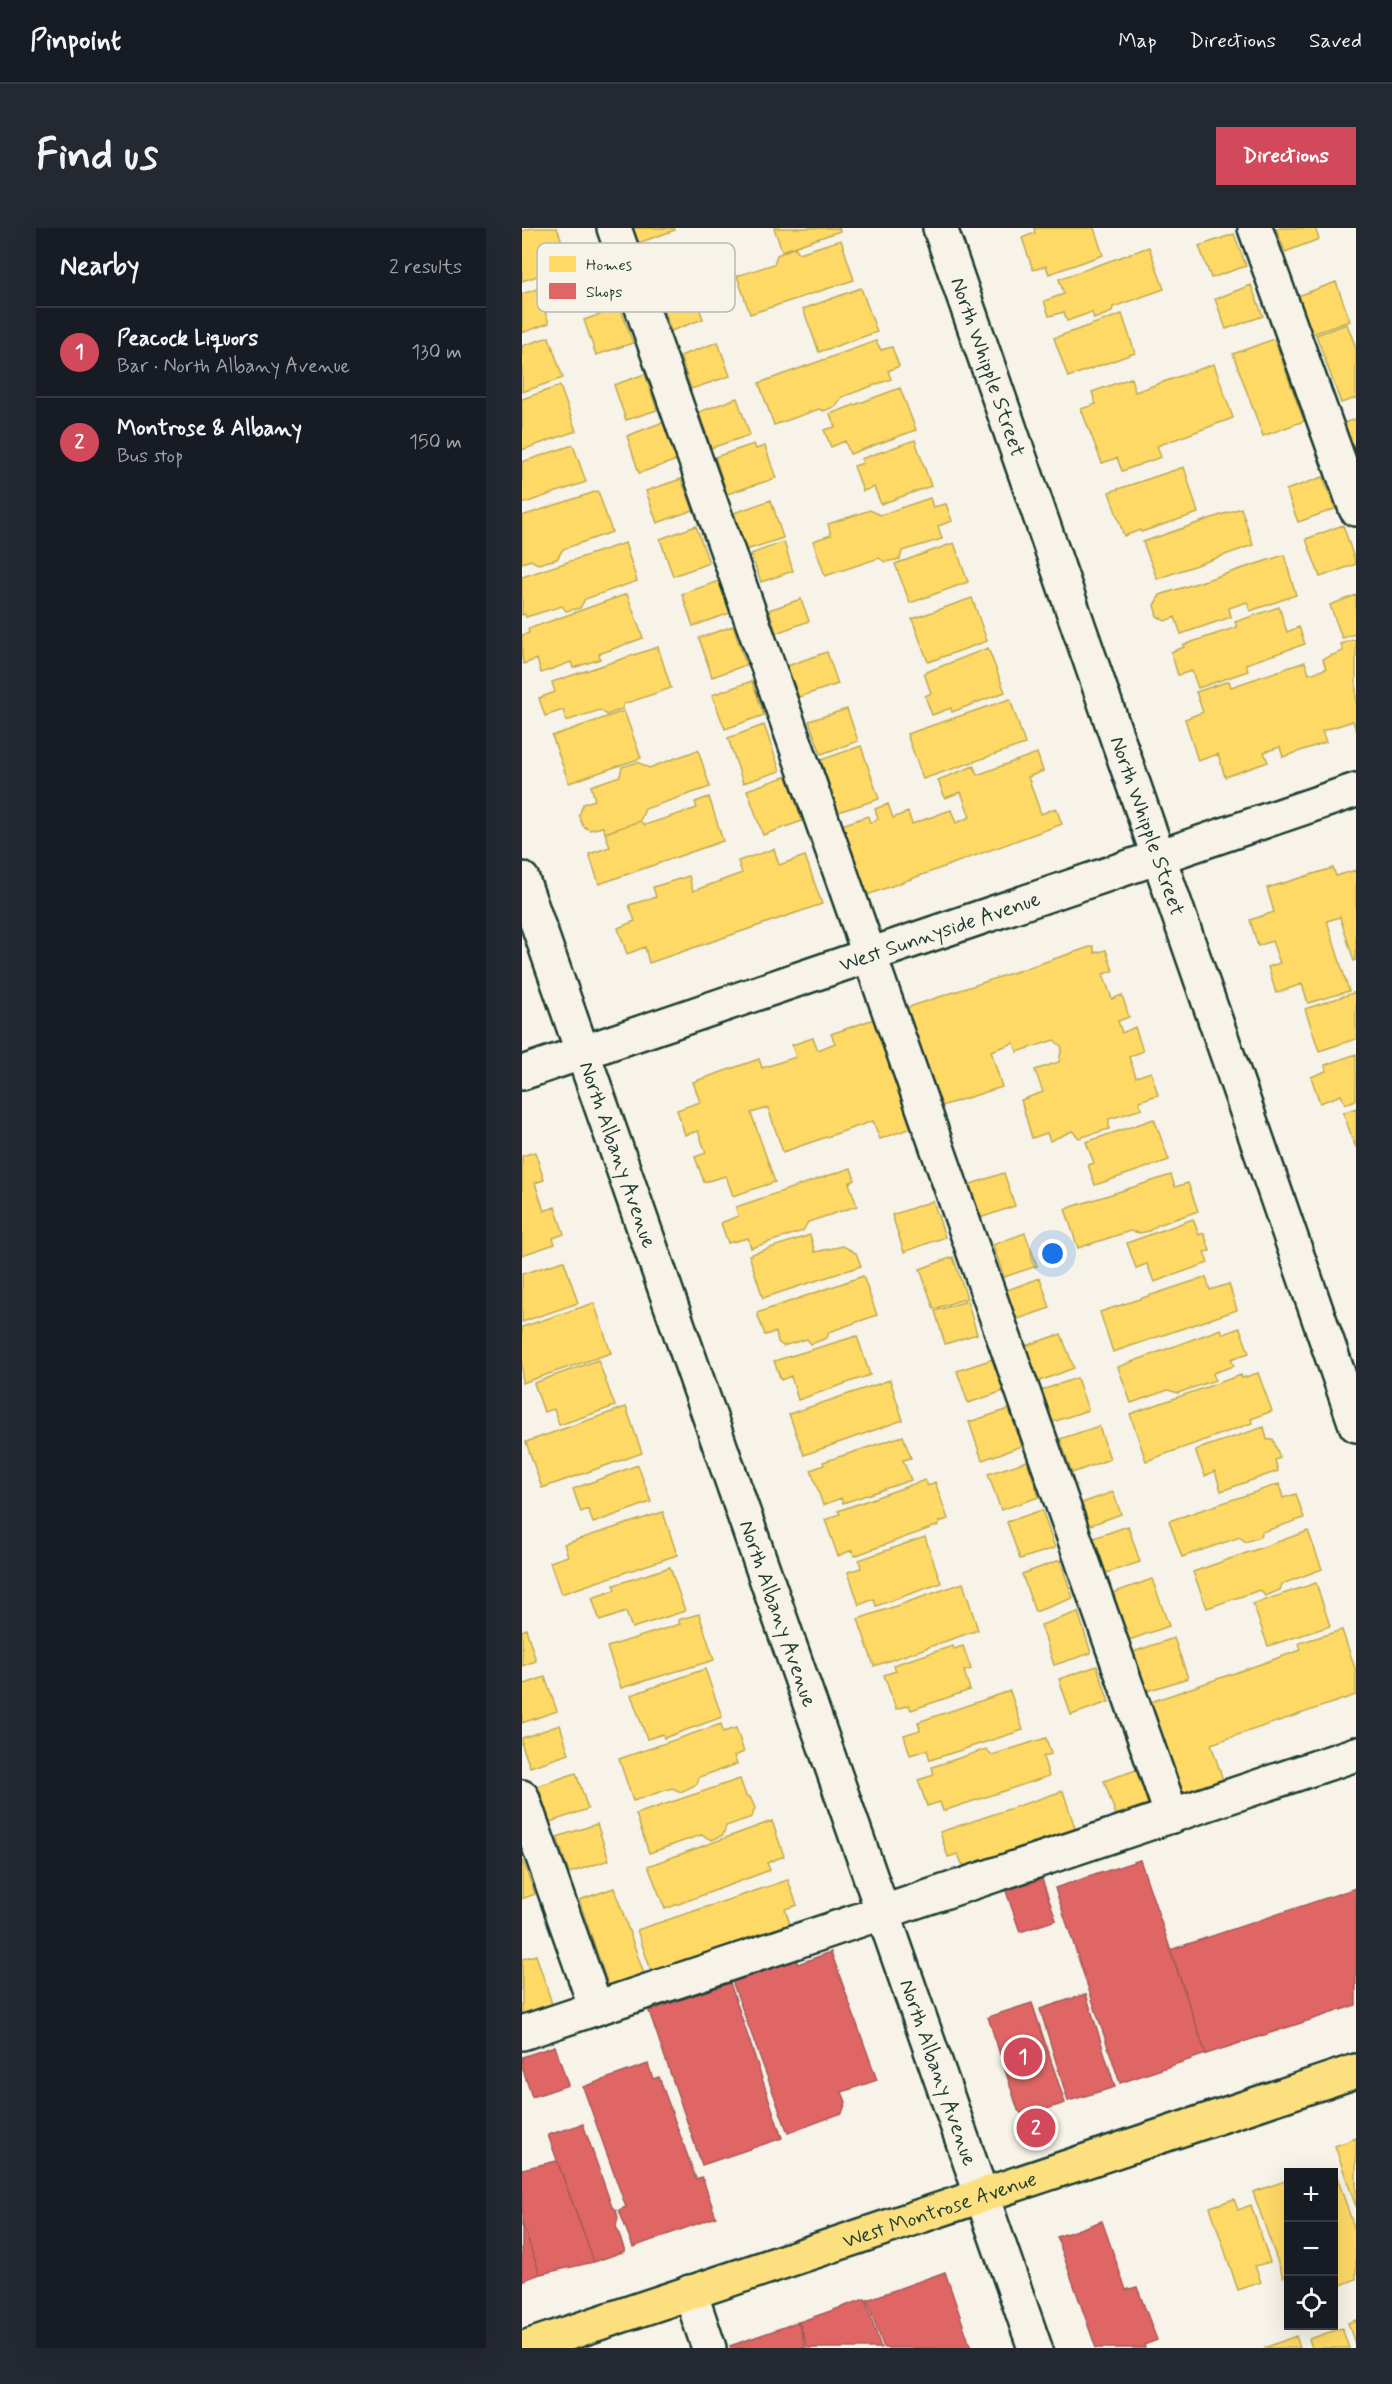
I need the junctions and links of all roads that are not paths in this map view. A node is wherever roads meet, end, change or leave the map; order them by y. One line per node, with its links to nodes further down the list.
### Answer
1 (614, 228): 4 (street)
2 (940, 228): 8 (street, North Whipple Street)
3 (1255, 228): 6 (street)
4 (619, 243)
5 (643, 312): 10 (street)
6 (1356, 509)
7 (1356, 790): 8 (street, West Sunnyside Avenue)
8 (1159, 857): 10 (street, West Sunnyside Avenue); 13 (street, North Whipple Street)
9 (522, 879): 11 (street, North Albany Avenue)
10 (869, 955): 11 (street, West Sunnyside Avenue); 16 (street)
11 (582, 1052): 12 (street, West Sunnyside Avenue); 17 (street, North Albany Avenue)
12 (522, 1072)
13 (1356, 1425)
14 (1356, 1754): 16 (street)
15 (522, 1797): 18 (street)
16 (1172, 1816): 17 (street)
17 (883, 1912): 18 (street); 21 (street, North Albany Avenue)
18 (596, 2008): 19 (street)
19 (522, 2033)
20 (1356, 2071): 21 (main road, West Montrose Avenue)
21 (982, 2195): 22 (main road, West Montrose Avenue); 25 (street, North Albany Avenue)
22 (690, 2292): 23 (main road, West Montrose Avenue); 24 (street)
23 (524, 2348)
24 (709, 2348)
25 (1035, 2348)

